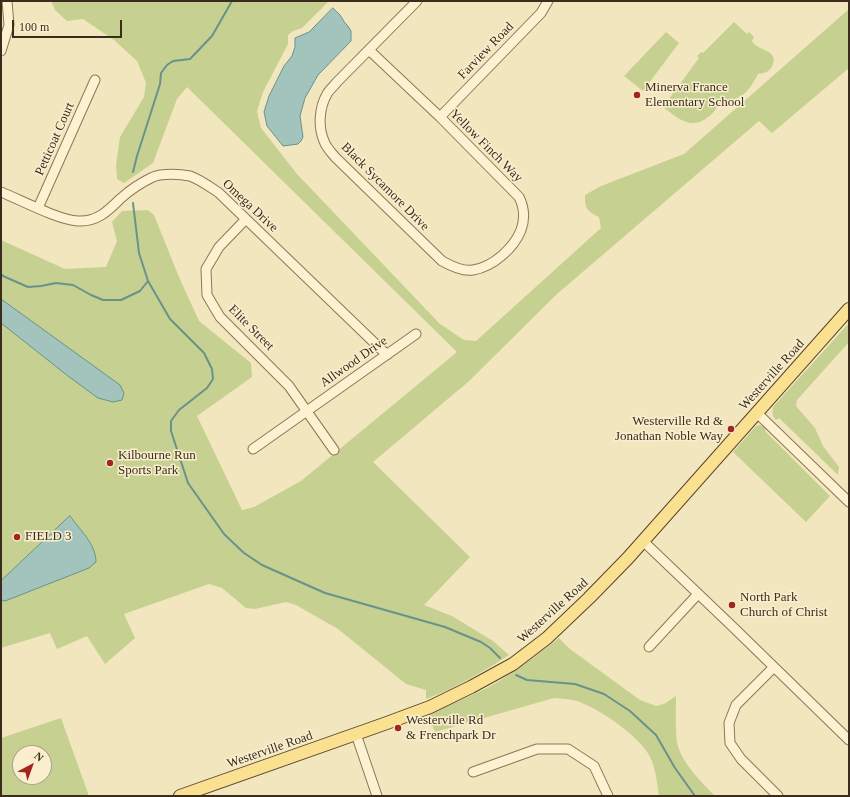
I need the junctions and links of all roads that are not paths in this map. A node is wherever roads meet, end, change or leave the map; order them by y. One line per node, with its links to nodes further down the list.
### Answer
1 (7, 1): 5 (street)
2 (417, 1): 4 (street, Black Sycamore Drive)
3 (548, 1): 7 (street, Farview Road)
4 (368, 50): 7 (street, Yellow Finch Way); 11 (street, Black Sycamore Drive)
5 (1, 51)
6 (95, 80): 9 (street, Petticoat Court)
7 (440, 117): 11 (street, Yellow Finch Way)
8 (1, 192): 9 (street, Omega Drive)
9 (38, 208): 10 (street, Omega Drive)
10 (246, 219): 14 (street, Omega Drive); 15 (street, Elite Street)
11 (480, 268)
12 (849, 309): 16 (main road, Westerville Road)
13 (416, 334): 14 (street, Allwood Drive)
14 (386, 355): 15 (street, Allwood Drive)
15 (307, 411): 17 (street, Allwood Drive); 18 (street, Elite Street)
16 (757, 414): 19 (street); 20 (main road, Westerville Road)
17 (253, 448)
18 (334, 450)
19 (849, 502)
20 (643, 541): 21 (street); 24 (main road, Westerville Road)
21 (698, 594): 22 (street); 23 (street)
22 (650, 647)
23 (774, 667): 25 (street); 30 (street)
24 (356, 734): 27 (main road, Westerville Road); 28 (street)
25 (849, 740)
26 (473, 772): 29 (street)
27 (180, 796)
28 (377, 796)
29 (608, 796)
30 (778, 796)

